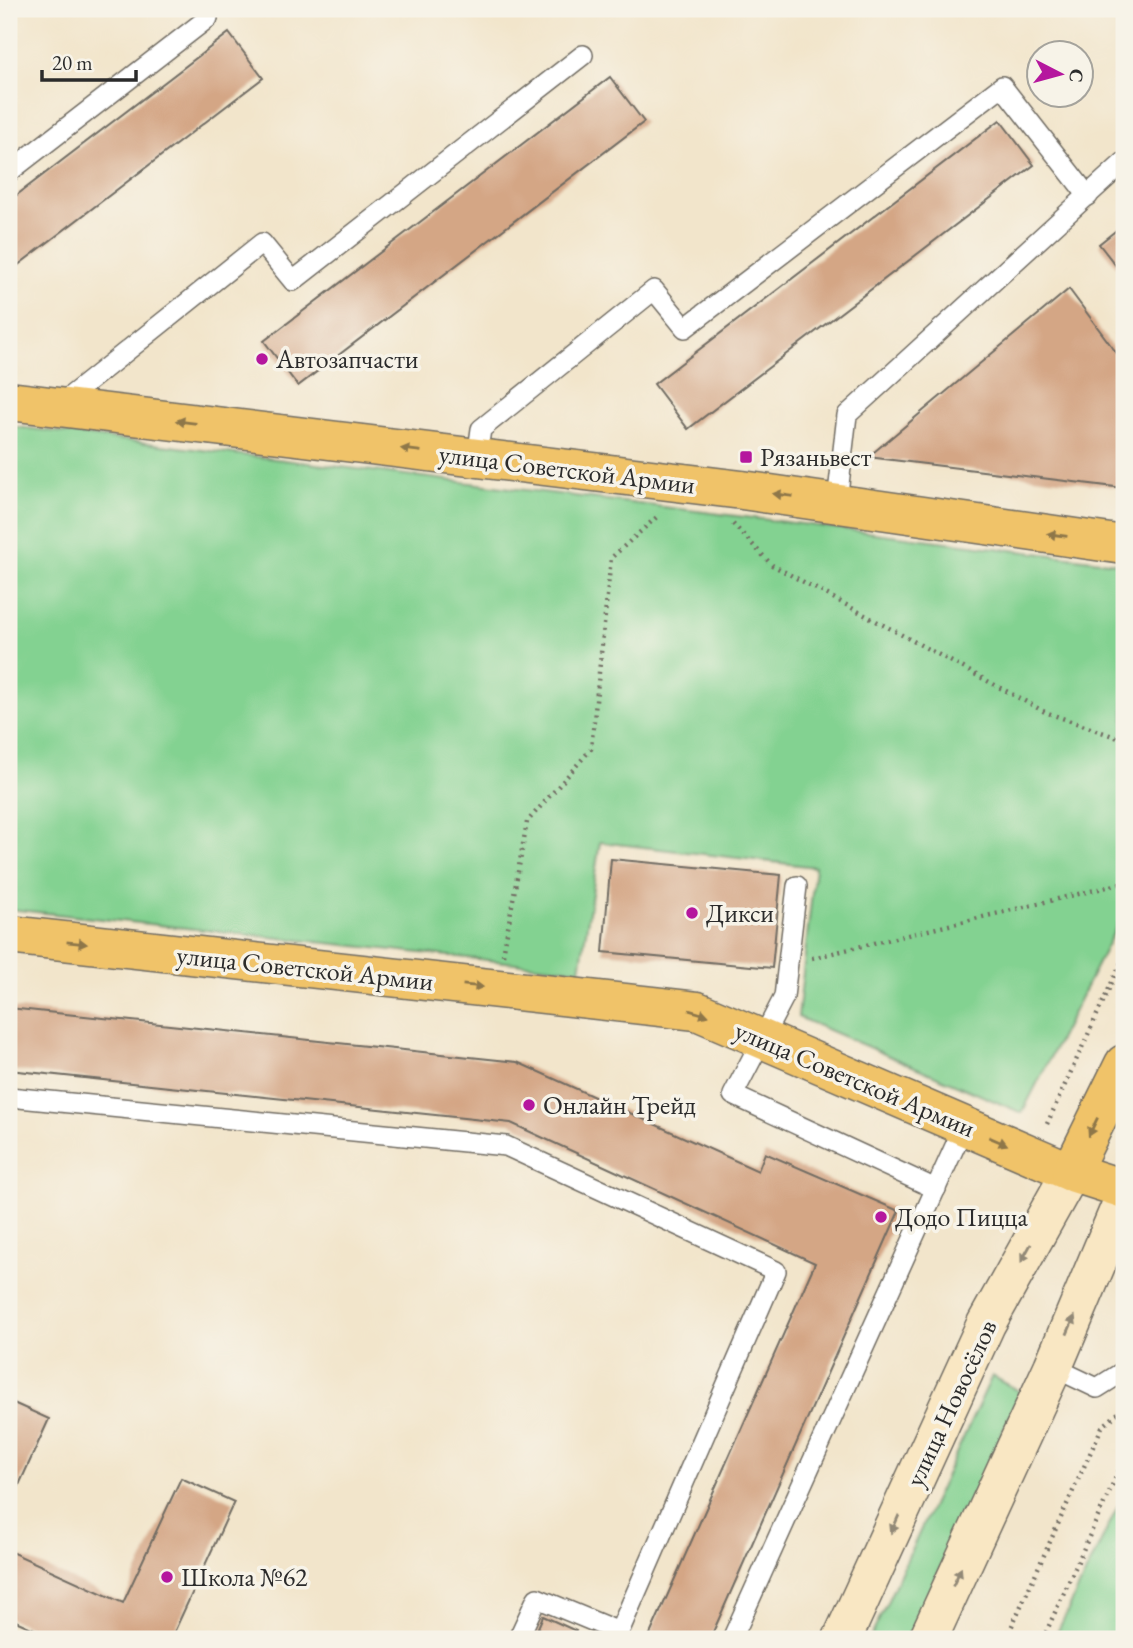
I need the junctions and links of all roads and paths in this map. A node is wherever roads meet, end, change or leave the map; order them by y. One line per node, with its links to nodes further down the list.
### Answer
1 (208, 18): 4 (lane)
2 (583, 55): 7 (lane)
3 (1124, 162): 5 (lane)
4 (9, 172)
5 (1088, 196): 8 (lane); 10 (lane)
6 (9, 401): 7 (main road, улица Советской Армии)
7 (57, 407): 8 (main road, улица Советской Армии, one-way to 7)
8 (477, 458): 9 (main road, улица Советской Армии)
9 (694, 484): 10 (main road, улица Советской Армии, one-way to 9); 12 (path); 18 (path)
10 (837, 502): 11 (main road, улица Советской Армии, one-way to 10)
11 (1124, 545)
12 (1124, 740)
13 (1124, 883): 17 (path)
14 (797, 886): 17 (lane)
15 (9, 935): 18 (main road, улица Советской Армии, one-way to 18)
16 (1124, 956): 23 (path)
17 (788, 964): 19 (lane)
18 (496, 989): 19 (main road, улица Советской Армии, one-way to 19)
19 (764, 1039): 22 (main road, улица Советской Армии); 25 (lane)
20 (1124, 1064): 24 (main road, улица Новосёлов, one-way to 24)
21 (9, 1097): 32 (lane)
22 (964, 1126): 23 (main road, улица Советской Армии, one-way to 23); 25 (lane)
23 (1033, 1156): 24 (main road, улица Советской Армии)
24 (1071, 1172): 26 (main road); 34 (main road, улица Новосёлов, one-way to 34)
25 (936, 1189): 33 (lane)
26 (1124, 1189)
27 (1124, 1198): 28 (main road, one-way to 27)
28 (1053, 1367): 29 (lane); 35 (main road, one-way to 28)
29 (1124, 1371)
30 (1124, 1408): 36 (path)
31 (1124, 1459): 37 (path)
32 (518, 1639)
33 (732, 1639)
34 (842, 1639)
35 (928, 1639)
36 (1006, 1639)
37 (1043, 1639)

